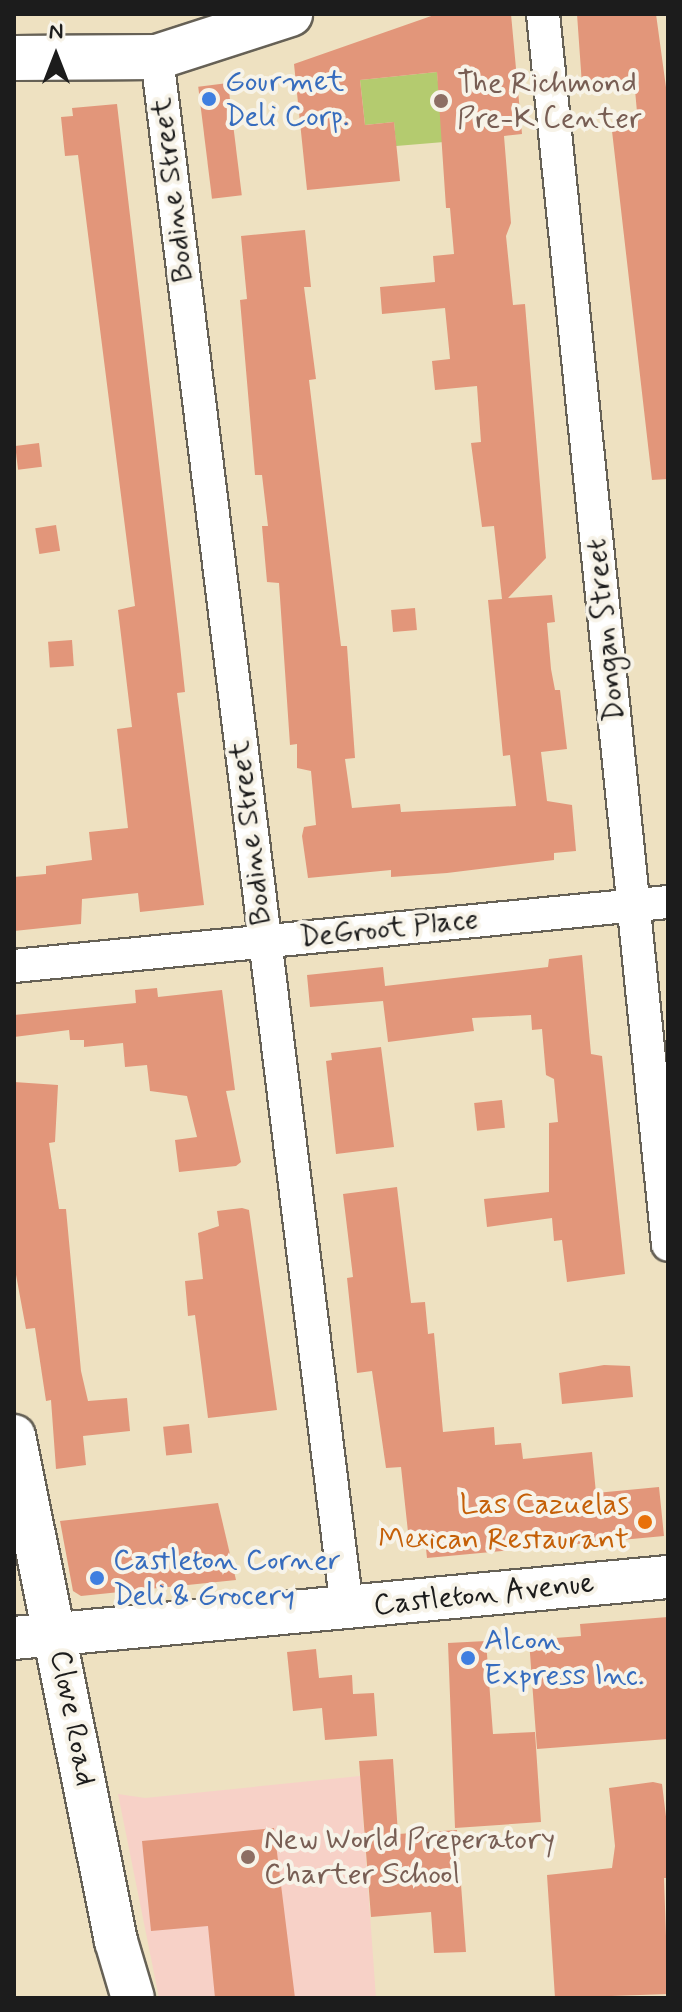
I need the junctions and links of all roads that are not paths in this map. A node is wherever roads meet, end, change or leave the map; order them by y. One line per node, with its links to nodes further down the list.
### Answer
1 (290, 14): 3 (main road)
2 (543, 14): 6 (street, Dongan Street)
3 (157, 57): 4 (main road); 7 (street, Bodine Street)
4 (14, 58)
5 (668, 902): 6 (street, DeGroot Place)
6 (634, 905): 7 (street, DeGroot Place); 9 (street, Dongan Street)
7 (264, 942): 8 (street, DeGroot Place); 12 (street, Bodine Street)
8 (14, 966)
9 (668, 1245)
10 (14, 1436): 13 (street, Clove Road)
11 (668, 1577): 12 (street, Castleton Avenue)
12 (347, 1609): 13 (street, Castleton Avenue)
13 (55, 1635): 14 (street, Castleton Avenue); 15 (street, Clove Road)
14 (14, 1638)
15 (133, 1998)

